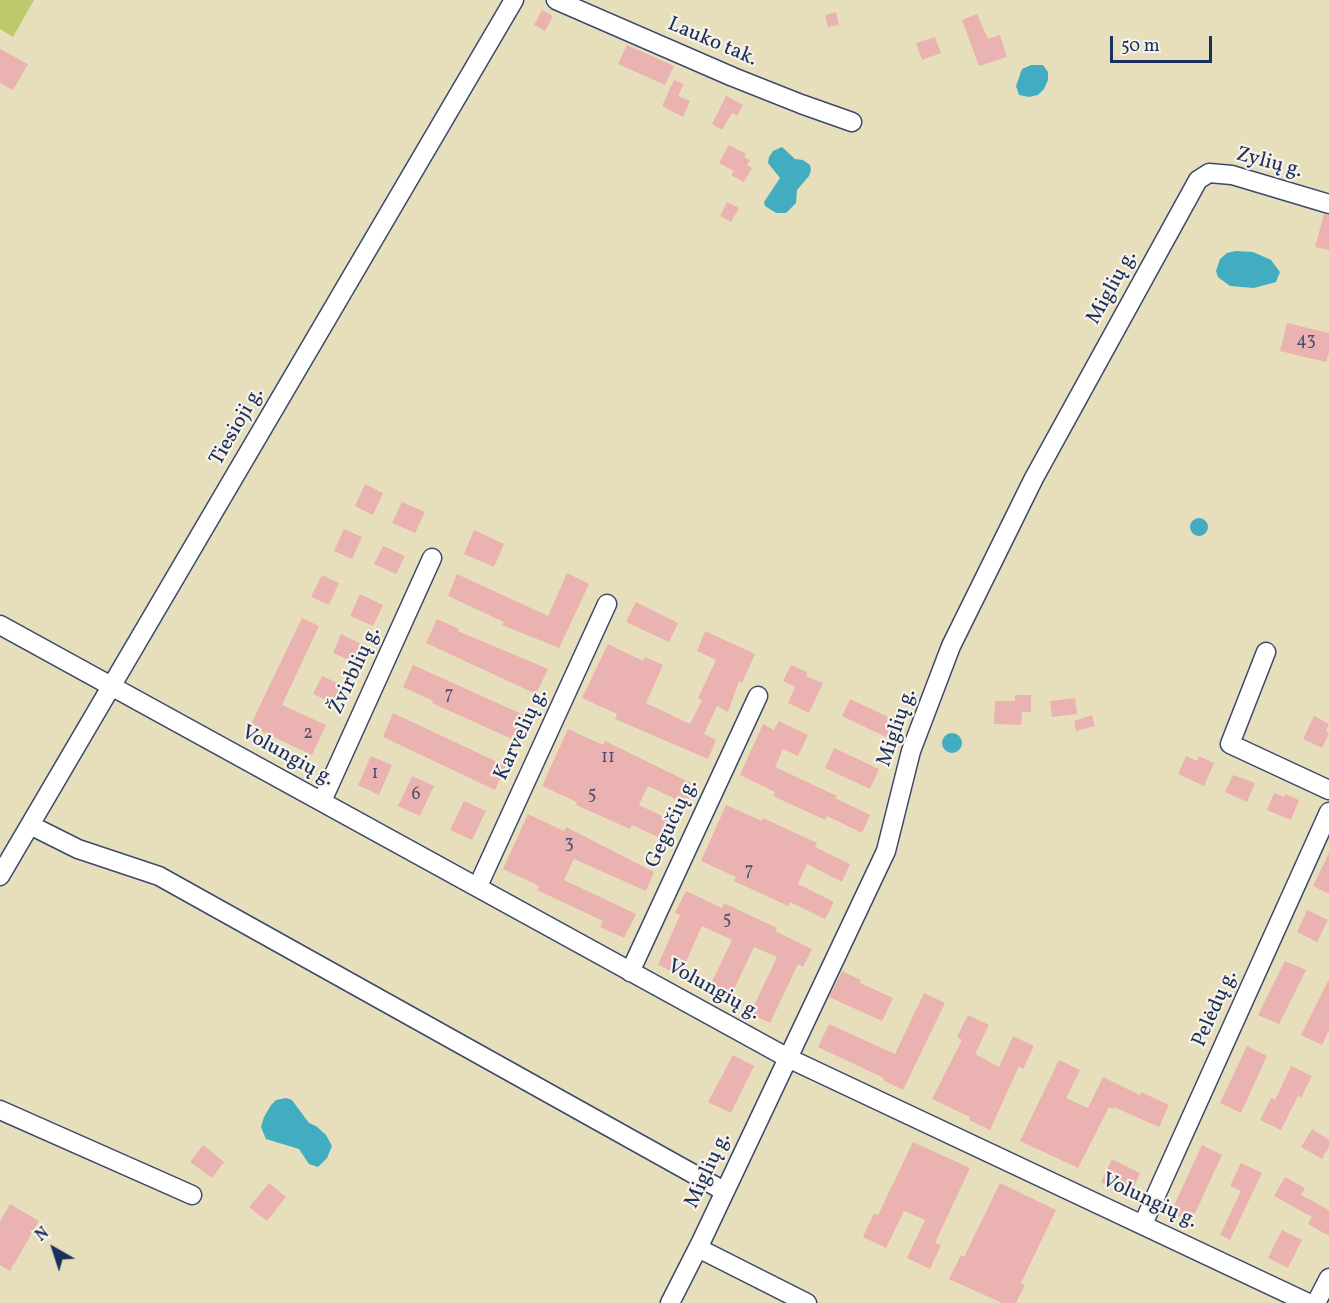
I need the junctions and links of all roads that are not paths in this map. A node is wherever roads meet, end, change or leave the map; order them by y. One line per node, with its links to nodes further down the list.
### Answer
1 (514, 0): 10 (street, Tiesioji g.)
2 (555, 0): 3 (street, Lauko tak.)
3 (852, 122)
4 (1198, 180): 5 (street, Zylių g.); 19 (street, Miglių g.)
5 (1329, 204)
6 (432, 558): 13 (street, Žvirblių g.)
7 (608, 604): 17 (street, Karvelių g.)
8 (0, 625): 10 (street, Volungių g.)
9 (1266, 652): 12 (street)
10 (113, 686): 13 (street, Volungių g.); 15 (street, Tiesioji g.)
11 (758, 696): 18 (street, Gegučių g.)
12 (1329, 790)
13 (322, 801): 17 (street, Volungių g.)
14 (1329, 812): 23 (street, Pelėdų g.)
15 (30, 825): 16 (street, Tiesioji g.); 21 (street)
16 (0, 876)
17 (478, 886): 18 (street, Volungių g.)
18 (630, 972): 19 (street, Volungių g.)
19 (788, 1058): 21 (street, Miglių g.); 23 (street, Volungių g.)
20 (0, 1110): 22 (street)
21 (724, 1191): 24 (street, Miglių g.)
22 (192, 1195)
23 (1143, 1224): 28 (street, Volungių g.)
24 (698, 1248): 26 (street, Miglių g.); 27 (street)
25 (1329, 1278): 29 (street)
26 (670, 1303)
27 (807, 1303)
28 (1308, 1303)
29 (1316, 1303)

